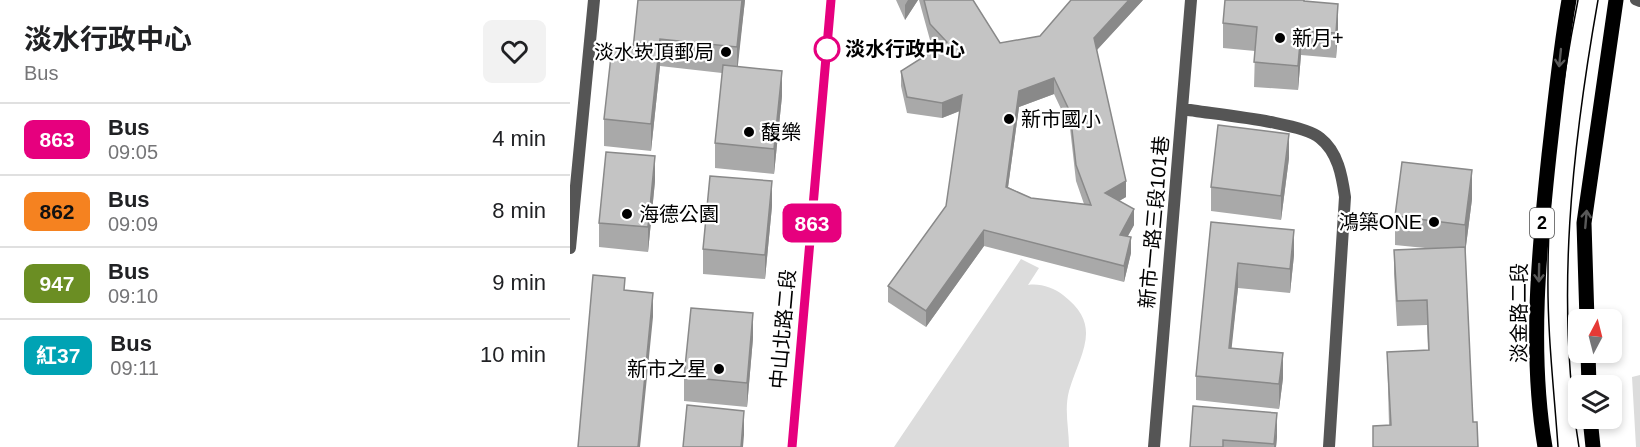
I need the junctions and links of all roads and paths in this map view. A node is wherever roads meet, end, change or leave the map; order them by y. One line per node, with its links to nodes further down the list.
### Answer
1 (594, 0): 9 (street)
2 (831, 0): 12 (street, 中山北路二段)
3 (1191, 0): 8 (street, 新市一路三段101巷)
4 (1569, 0): 15 (main road, 淡金路二段 / 2, one-way to 15)
5 (1616, 0): 10 (main road, one-way to 5)
6 (1635, 0): 7 (lane)
7 (1640, 2)
8 (1183, 110): 13 (street, 新市一路三段101巷); 14 (street)
9 (570, 248)
10 (1587, 309)
11 (1591, 429): 16 (main road)
12 (792, 447)
13 (1154, 447)
14 (1329, 447)
15 (1545, 447)
16 (1593, 447)

